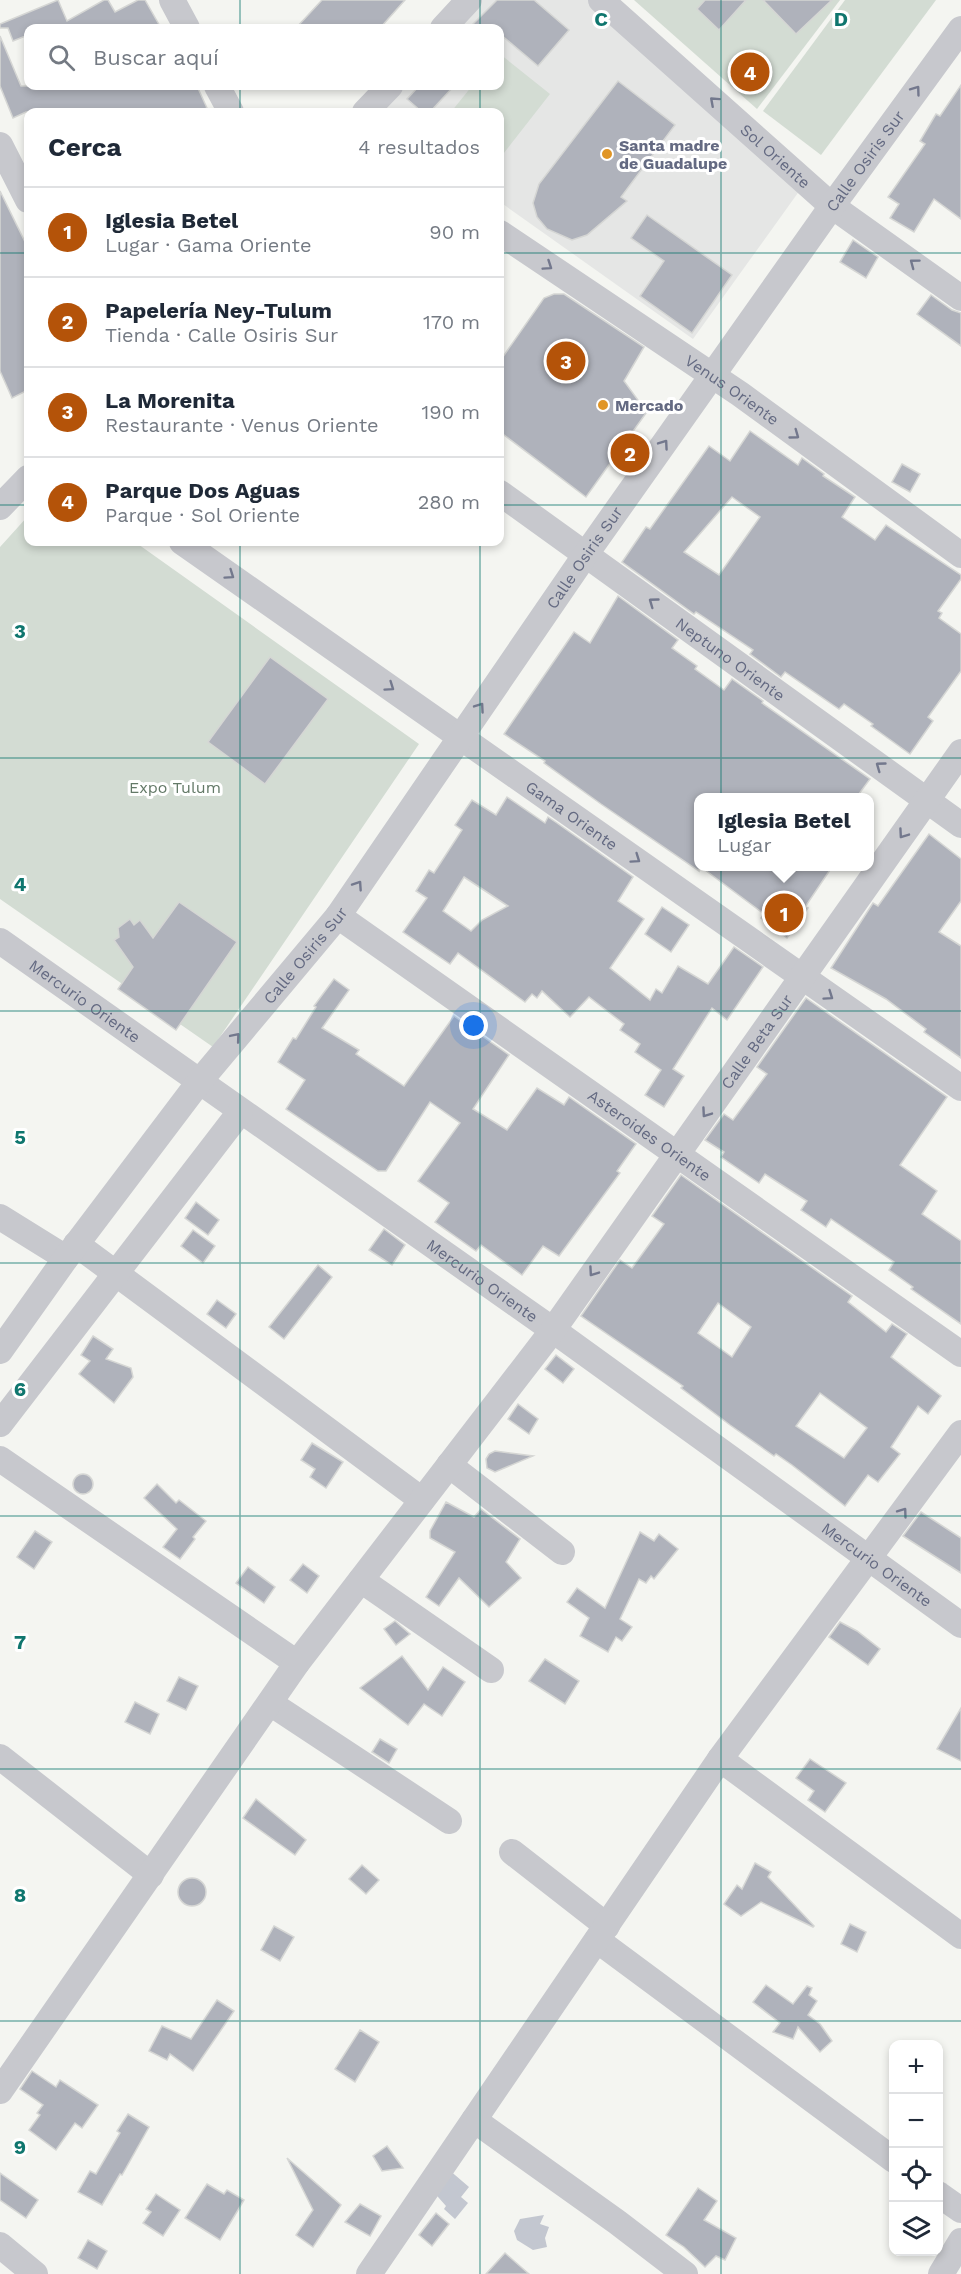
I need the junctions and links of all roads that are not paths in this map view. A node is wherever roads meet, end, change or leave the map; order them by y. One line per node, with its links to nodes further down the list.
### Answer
1 (172, 0): 4 (street)
2 (470, 0): 5 (street)
3 (601, 0): 13 (street, Sol Oriente, one-way to 3)
4 (185, 24)
5 (447, 24)
6 (961, 29): 13 (street, Calle Osiris Sur, one-way to 6)
7 (219, 90): 9 (street)
8 (386, 90): 10 (street)
9 (229, 108)
10 (369, 108)
11 (0, 145): 12 (street)
12 (24, 192)
13 (832, 206): 15 (street, Sol Oriente, one-way to 13); 16 (street, Calle Osiris Sur)
14 (504, 236): 16 (street, Venus Oriente, one-way to 16)
15 (961, 298)
16 (712, 376): 21 (street, Calle Osiris Sur, one-way to 16); 22 (street, Venus Oriente, one-way to 22)
17 (24, 482): 19 (street)
18 (504, 496): 21 (street, Neptuno Oriente)
19 (0, 507)
20 (188, 546): 23 (street, Gama Oriente, one-way to 23)
21 (586, 554): 23 (street, Calle Osiris Sur, one-way to 21); 25 (street, Neptuno Oriente, one-way to 21)
22 (961, 555)
23 (460, 736): 27 (street, Calle Osiris Sur, one-way to 23); 29 (street, Gama Oriente, one-way to 29)
24 (961, 752): 25 (street, Calle Beta Sur)
25 (927, 800): 26 (street, Neptuno Oriente); 29 (street, Calle Beta Sur, one-way to 29)
26 (961, 825)
27 (338, 916): 30 (street, Calle Osiris Sur, one-way to 27); 33 (street, Asteroides Oriente)
28 (0, 941): 30 (street, Mercurio Oriente)
29 (802, 977): 31 (street, Gama Oriente, one-way to 31); 33 (street, Calle Beta Sur, one-way to 33)
30 (199, 1083): 32 (street, Mercurio Oriente); 35 (street, Calle Osiris Sur)
31 (961, 1088)
32 (240, 1112): 36 (street); 37 (street, Mercurio Oriente)
33 (676, 1155): 37 (street, Calle Beta Sur, one-way to 37); 39 (street, Asteroides Oriente)
34 (0, 1217): 35 (street)
35 (71, 1251): 36 (street); 38 (street, Calle Osiris Sur)
36 (115, 1275): 40 (street); 44 (street)
37 (553, 1330): 43 (street, Calle Beta Sur); 46 (street, Mercurio Oriente)
38 (0, 1351)
39 (961, 1354)
40 (0, 1424)
41 (961, 1433): 46 (street, one-way to 41)
42 (0, 1459): 49 (street)
43 (449, 1465): 44 (street, Calle Beta Sur); 45 (street)
44 (422, 1500): 47 (street, Calle Beta Sur)
45 (562, 1552)
46 (869, 1559): 48 (street, Mercurio Oriente); 53 (street)
47 (361, 1580): 49 (street, Calle Beta Sur); 50 (street)
48 (961, 1625)
49 (297, 1663): 51 (street, Calle Beta Sur)
50 (491, 1670)
51 (270, 1703): 54 (street); 56 (street, Calle Beta Sur)
52 (0, 1757): 56 (street)
53 (720, 1759): 57 (street); 58 (street)
54 (449, 1821)
55 (512, 1852): 57 (street)
56 (151, 1875): 59 (street, Calle Beta Sur)
57 (602, 1933): 60 (street); 61 (street)
58 (961, 1936)
59 (0, 2091)
60 (474, 2120): 67 (street); 68 (street)
61 (889, 2156)
62 (943, 2197): 63 (street)
63 (961, 2210)
64 (961, 2241): 69 (street)
65 (0, 2245): 66 (street)
66 (35, 2274)
67 (369, 2274)
68 (685, 2274)
69 (940, 2274)

